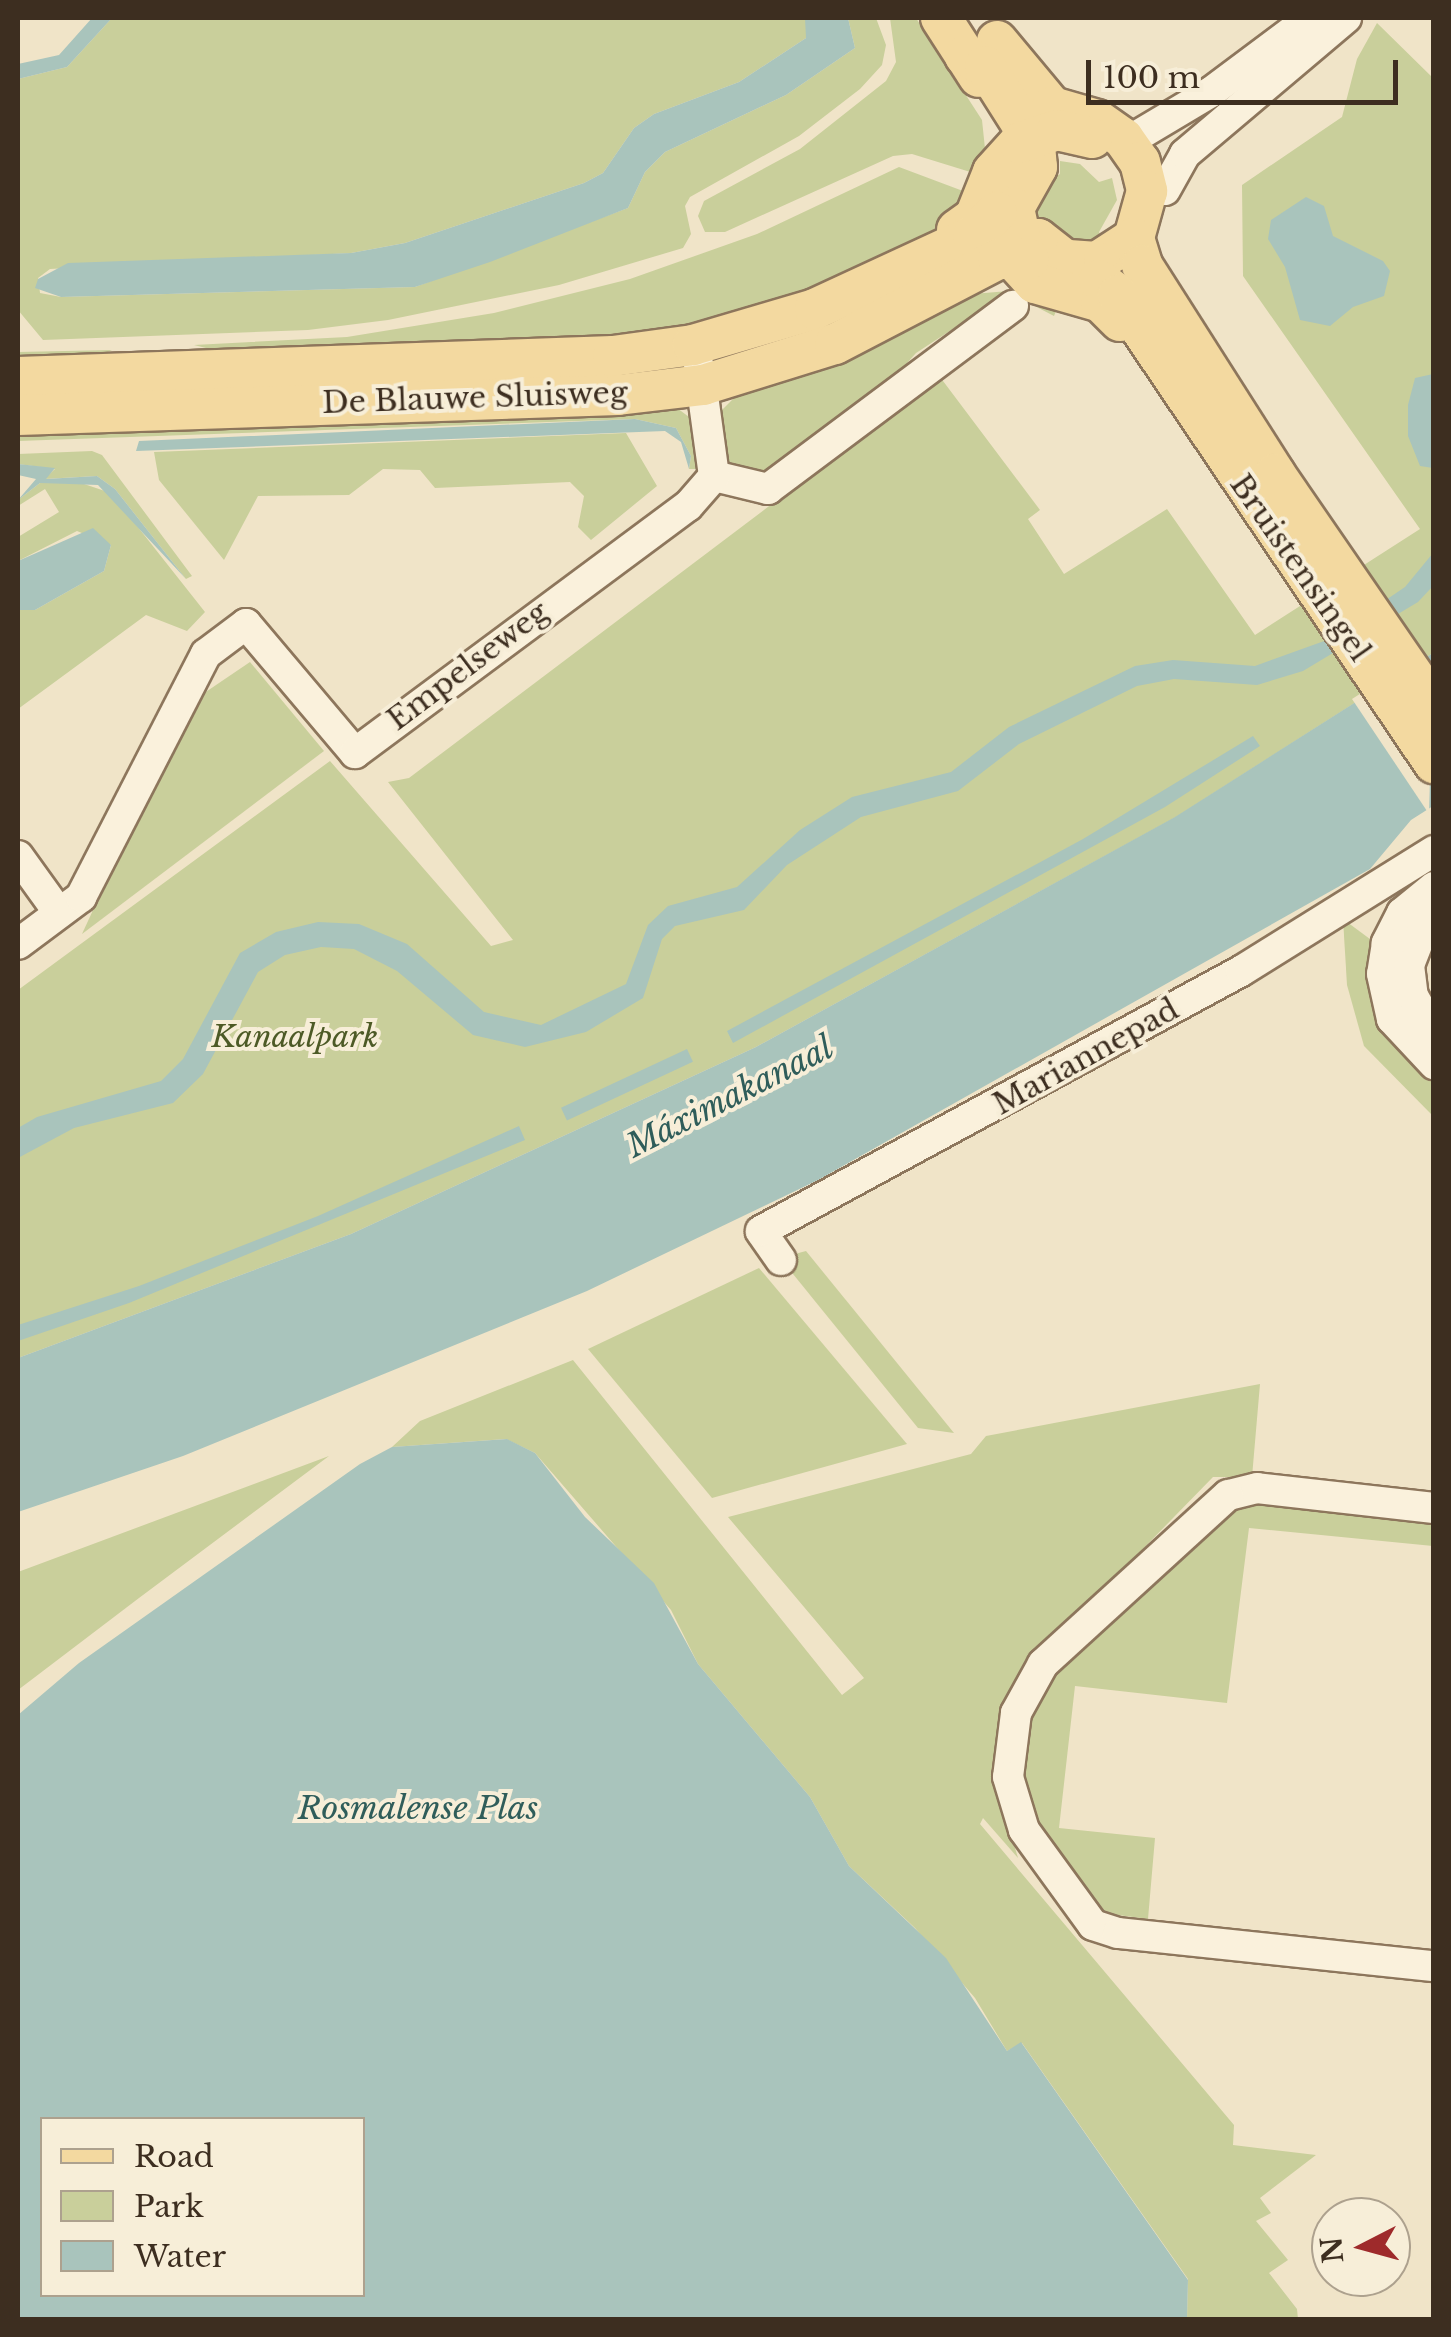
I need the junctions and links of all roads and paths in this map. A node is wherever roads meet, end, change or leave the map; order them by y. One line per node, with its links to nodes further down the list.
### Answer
1 (941, 18): 4 (main road)
2 (1310, 18): 6 (street)
3 (1346, 18): 6 (street)
4 (982, 38): 5 (main road); 5 (main road)
5 (1034, 144): 6 (main road); 7 (main road)
6 (1130, 158): 8 (main road); 8 (main road)
7 (1008, 251): 8 (main road); 8 (main road); 9 (main road, De Blauwe Sluisweg); 9 (main road, De Blauwe Sluisweg); 15 (street)
8 (1126, 263): 11 (main road, Bruistensingel); 11 (main road, Bruistensingel)
9 (908, 284): 10 (main road, De Blauwe Sluisweg); 13 (main road, De Blauwe Sluisweg)
10 (693, 345): 12 (main road, De Blauwe Sluisweg); 13 (street)
11 (1182, 364): 16 (main road, Bruistensingel)
12 (18, 377)
13 (703, 385): 14 (main road, De Blauwe Sluisweg); 15 (street)
14 (18, 415)
15 (714, 476): 23 (street, Empelseweg)
16 (1323, 569): 17 (main road, Bruistensingel); 18 (main road, Bruistensingel)
17 (1434, 705)
18 (1434, 763)
19 (1434, 852): 27 (street, Mariannepad)
20 (18, 856): 23 (street)
21 (1434, 887): 26 (street)
22 (1434, 901): 25 (street)
23 (59, 913): 24 (street)
24 (18, 944)
25 (1434, 1032)
26 (1434, 1064)
27 (781, 1260)
28 (1434, 1508): 29 (street)
29 (1434, 1966)

